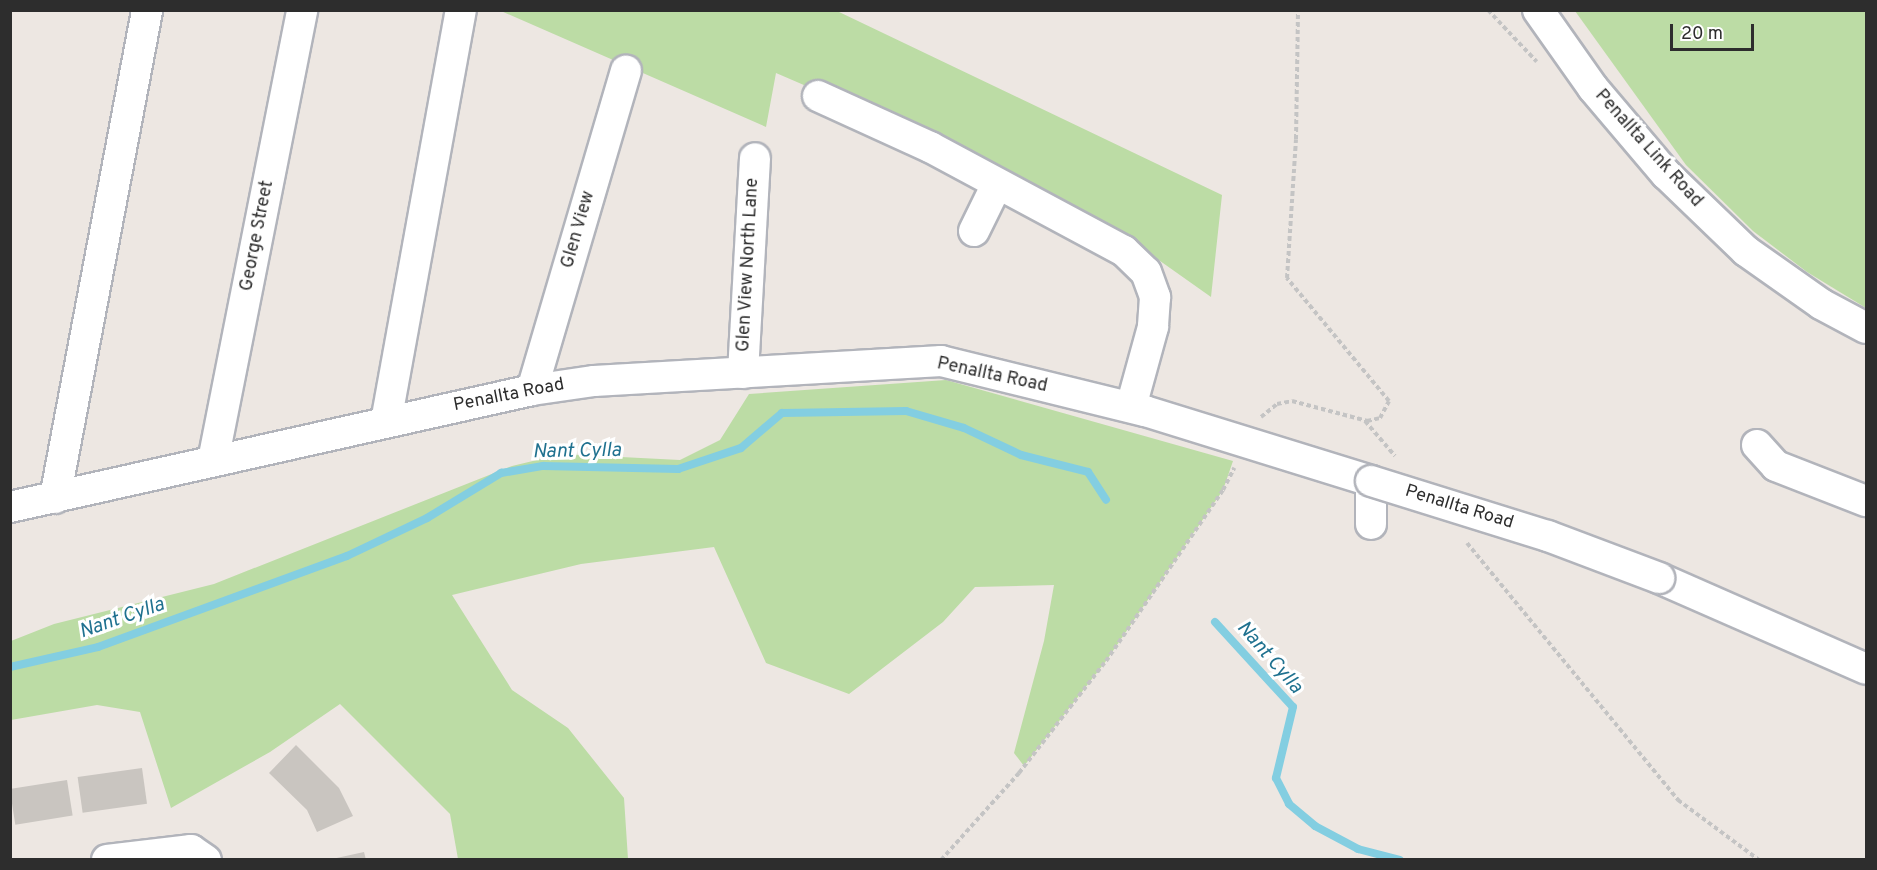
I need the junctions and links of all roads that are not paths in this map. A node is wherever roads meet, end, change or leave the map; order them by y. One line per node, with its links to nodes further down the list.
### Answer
1 (147, 10): 18 (street)
2 (302, 10): 16 (street, George Street)
3 (461, 10): 14 (street)
4 (1538, 10): 10 (street, Penallta Link Road)
5 (626, 71): 12 (street, Glen View)
6 (818, 96): 8 (street)
7 (755, 158): 11 (street, Glen View North Lane)
8 (997, 184): 9 (street); 13 (street)
9 (974, 231)
10 (1866, 328)
11 (743, 373): 12 (street, Penallta Road); 13 (street, Penallta Road)
12 (532, 390): 14 (street, Penallta Road)
13 (1131, 407): 17 (street, Penallta Road)
14 (386, 422): 16 (street, Penallta Road)
15 (1756, 445): 19 (street)
16 (213, 461): 18 (street, Penallta Road)
17 (1371, 481): 21 (street); 22 (street, Penallta Road, bridge)
18 (55, 498): 20 (street, Penallta Road)
19 (1866, 501)
20 (10, 507)
21 (1371, 524)
22 (1866, 669)
23 (107, 860): 24 (street)
24 (206, 860)

